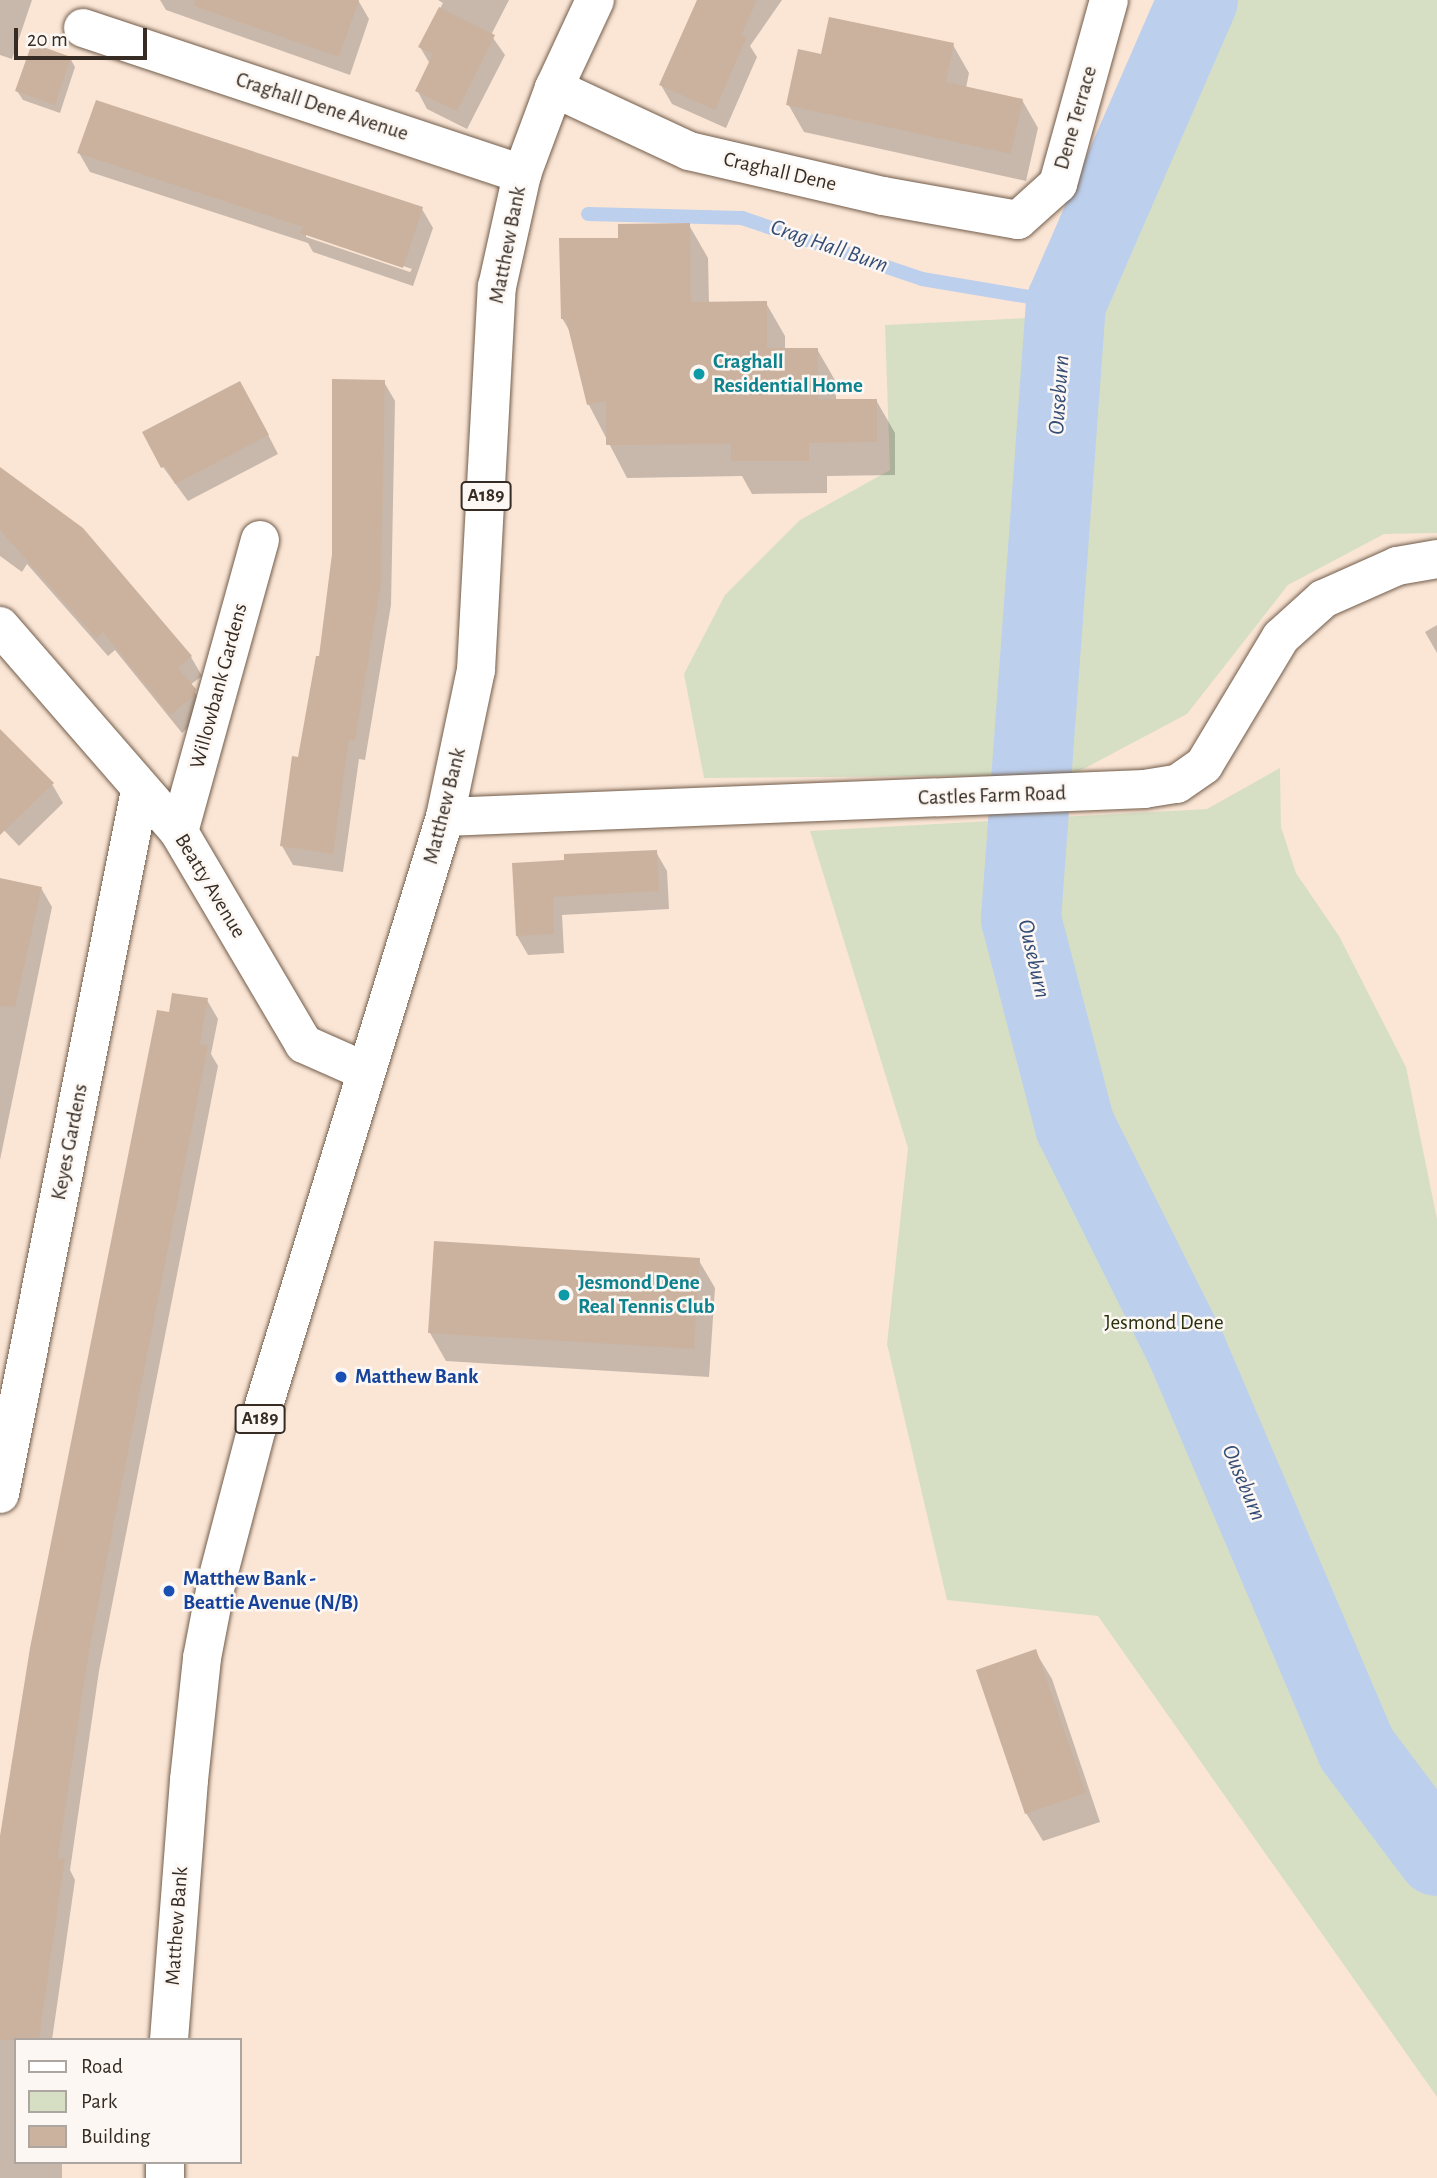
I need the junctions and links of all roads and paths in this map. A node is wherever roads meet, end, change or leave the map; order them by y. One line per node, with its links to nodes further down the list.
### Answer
1 (595, 0): 4 (street, A189)
2 (1109, 0): 6 (street, Dene Terrace)
3 (83, 28): 5 (street, Craghall Dene Avenue)
4 (554, 88): 5 (street, A189); 6 (street, Craghall Dene)
5 (522, 174): 11 (street, Matthew Bank / A189)
6 (1018, 220)
7 (260, 540): 12 (street, Willowbank Gardens)
8 (1437, 559): 11 (street, Castles Farm Road)
9 (0, 626): 10 (street, Beatty Avenue)
10 (140, 790): 12 (street, Beatty Avenue); 14 (street, Keyes Gardens)
11 (445, 817): 13 (street, Matthew Bank / A189)
12 (179, 832): 13 (street, Beatty Avenue)
13 (365, 1071): 15 (street, Matthew Bank / A189)
14 (0, 1494)
15 (169, 2038)

